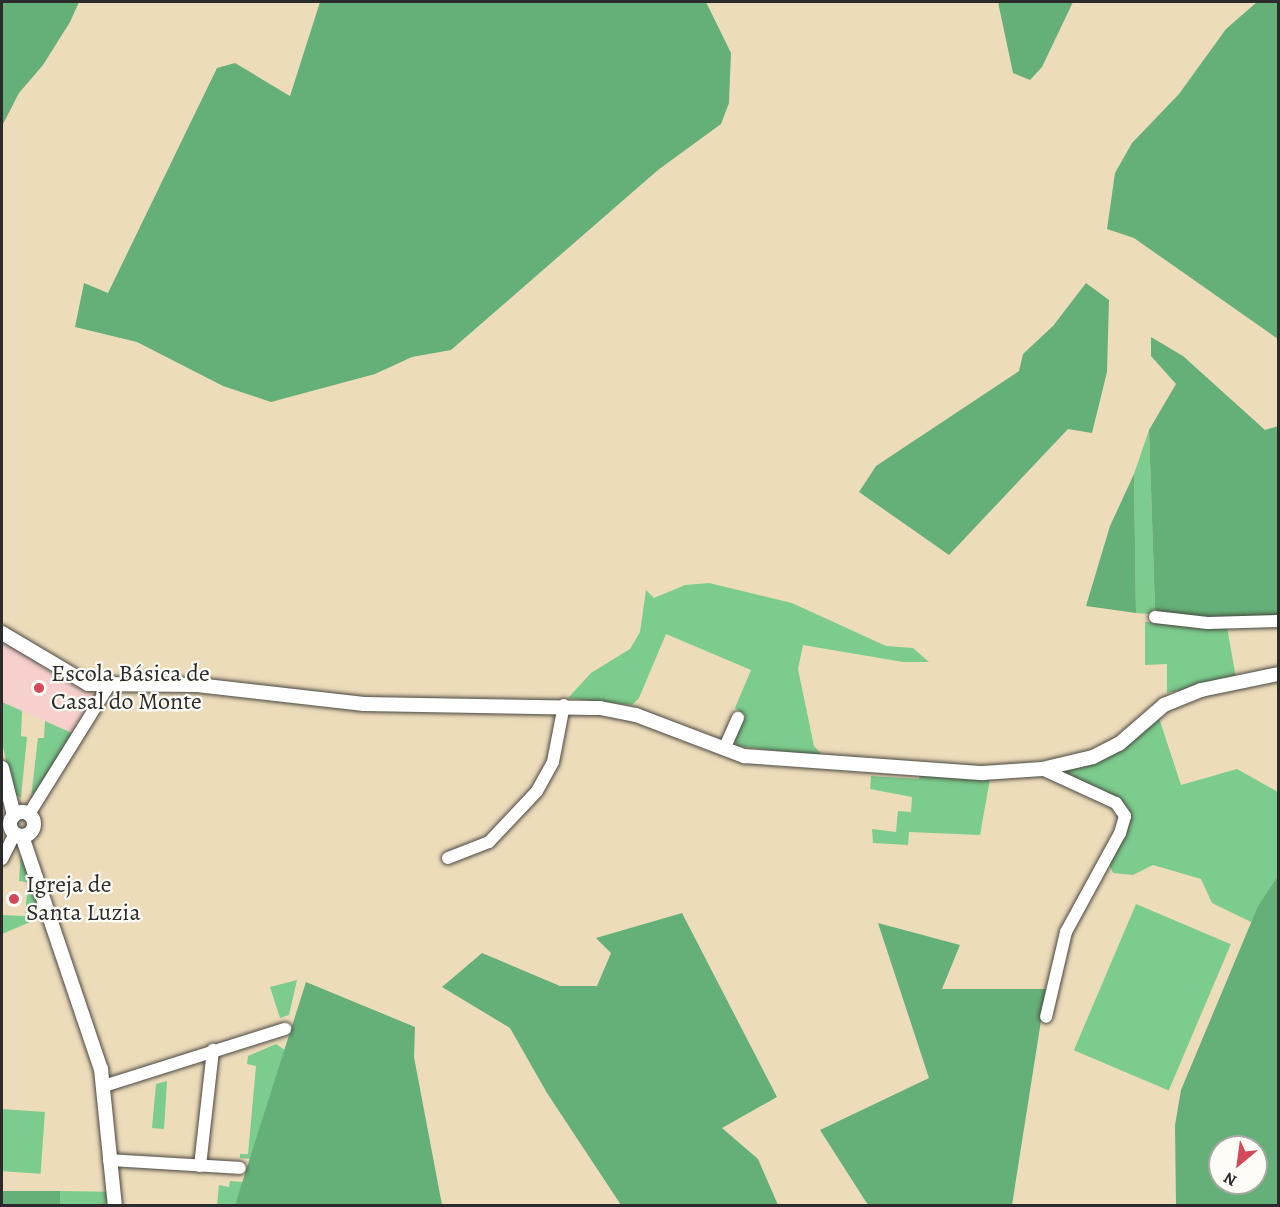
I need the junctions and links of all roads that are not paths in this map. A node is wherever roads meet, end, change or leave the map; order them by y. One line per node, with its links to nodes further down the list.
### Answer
1 (1155, 617): 2 (street)
2 (1278, 621)
3 (2, 633): 5 (street)
4 (1278, 674): 10 (street)
5 (108, 687): 6 (street); 11 (street)
6 (564, 705): 8 (street); 15 (street)
7 (738, 718): 8 (street)
8 (725, 747): 10 (street)
9 (2, 768): 12 (street)
10 (1042, 769): 16 (street)
11 (29, 814): 12 (street); 13 (street)
12 (14, 815): 13 (street)
13 (18, 835): 14 (street); 19 (street)
14 (2, 858)
15 (448, 858)
16 (1046, 1017)
17 (285, 1029): 18 (street)
18 (213, 1050): 19 (street); 21 (street)
19 (104, 1086): 20 (street)
20 (109, 1160): 21 (street); 23 (street)
21 (200, 1166): 22 (street)
22 (240, 1168)
23 (115, 1206)

